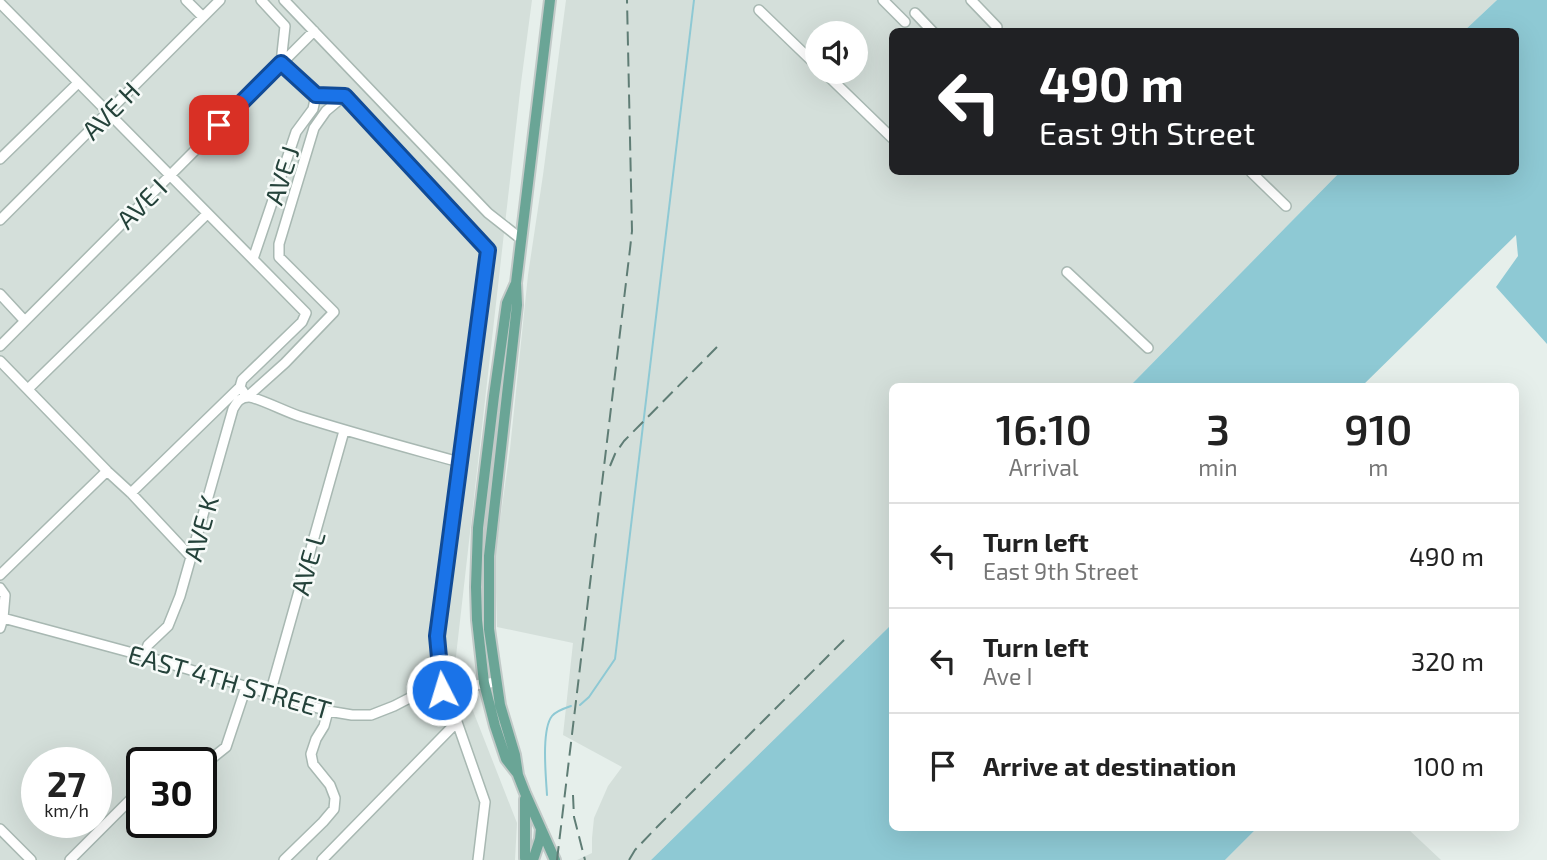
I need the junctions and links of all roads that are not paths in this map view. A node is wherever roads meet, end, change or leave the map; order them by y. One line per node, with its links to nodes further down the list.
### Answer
1 (186, 0): 11 (street)
2 (219, 0): 11 (street, AVE H)
3 (261, 0): 17 (street)
4 (284, 0): 15 (street)
5 (550, 0): 30 (main road)
6 (883, 0): 12 (street)
7 (971, 0): 13 (street)
8 (0, 3): 18 (street)
9 (759, 10): 16 (street)
10 (915, 13): 14 (street)
11 (203, 18): 22 (street, AVE H)
12 (905, 22)
13 (997, 27)
14 (929, 28)
15 (313, 31): 17 (street, AVE I); 30 (street)
16 (805, 54)
17 (281, 63): 20 (street); 26 (street, AVE I)
18 (78, 83): 22 (street); 24 (street)
19 (836, 84): 23 (street)
20 (316, 95): 21 (street); 31 (street, AVE J)
21 (345, 96): 40 (street, AVE K); 42 (street)
22 (107, 112): 26 (street); 29 (street, AVE H)
23 (889, 135)
24 (0, 159)
25 (1254, 175): 27 (street)
26 (169, 176): 28 (street); 34 (street, AVE I)
27 (1286, 206)
28 (207, 214): 31 (street); 39 (street)
29 (0, 220)
30 (521, 239): 50 (main road)
31 (254, 259): 38 (street)
32 (1067, 272): 36 (street)
33 (0, 294): 34 (street)
34 (24, 320): 35 (street, AVE I)
35 (0, 346)
36 (1149, 348)
37 (0, 361): 39 (street)
38 (240, 387): 40 (street); 44 (street)
39 (28, 389): 43 (street)
40 (247, 397): 41 (street); 45 (street, AVE K)
41 (344, 431): 42 (street); 53 (street, AVE L)
42 (459, 462): 52 (street)
43 (107, 471): 44 (street); 46 (street)
44 (131, 493): 45 (street)
45 (191, 557): 49 (street, AVE K)
46 (0, 575)
47 (0, 588): 48 (street)
48 (2, 623): 49 (street, EAST 4TH STREET)
49 (144, 656): 51 (street, EAST 4TH STREET)
50 (490, 682): 52 (street, EAST 4TH STREET); 57 (main road)
51 (246, 687): 53 (street, EAST 4TH STREET); 56 (street)
52 (442, 690): 54 (street, EAST 4TH STREET); 55 (street)
53 (270, 694): 54 (street, EAST 4TH STREET)
54 (328, 711): 64 (street)
55 (457, 722): 65 (street); 66 (street)
56 (217, 754)
57 (525, 793): 59 (main road); 61 (main road)
58 (126, 804): 63 (street)
59 (541, 827): 61 (main road); 67 (main road)
60 (0, 829): 62 (street)
61 (528, 859)
62 (32, 860)
63 (70, 860)
64 (285, 860)
65 (322, 860)
66 (478, 860)
67 (555, 860)

